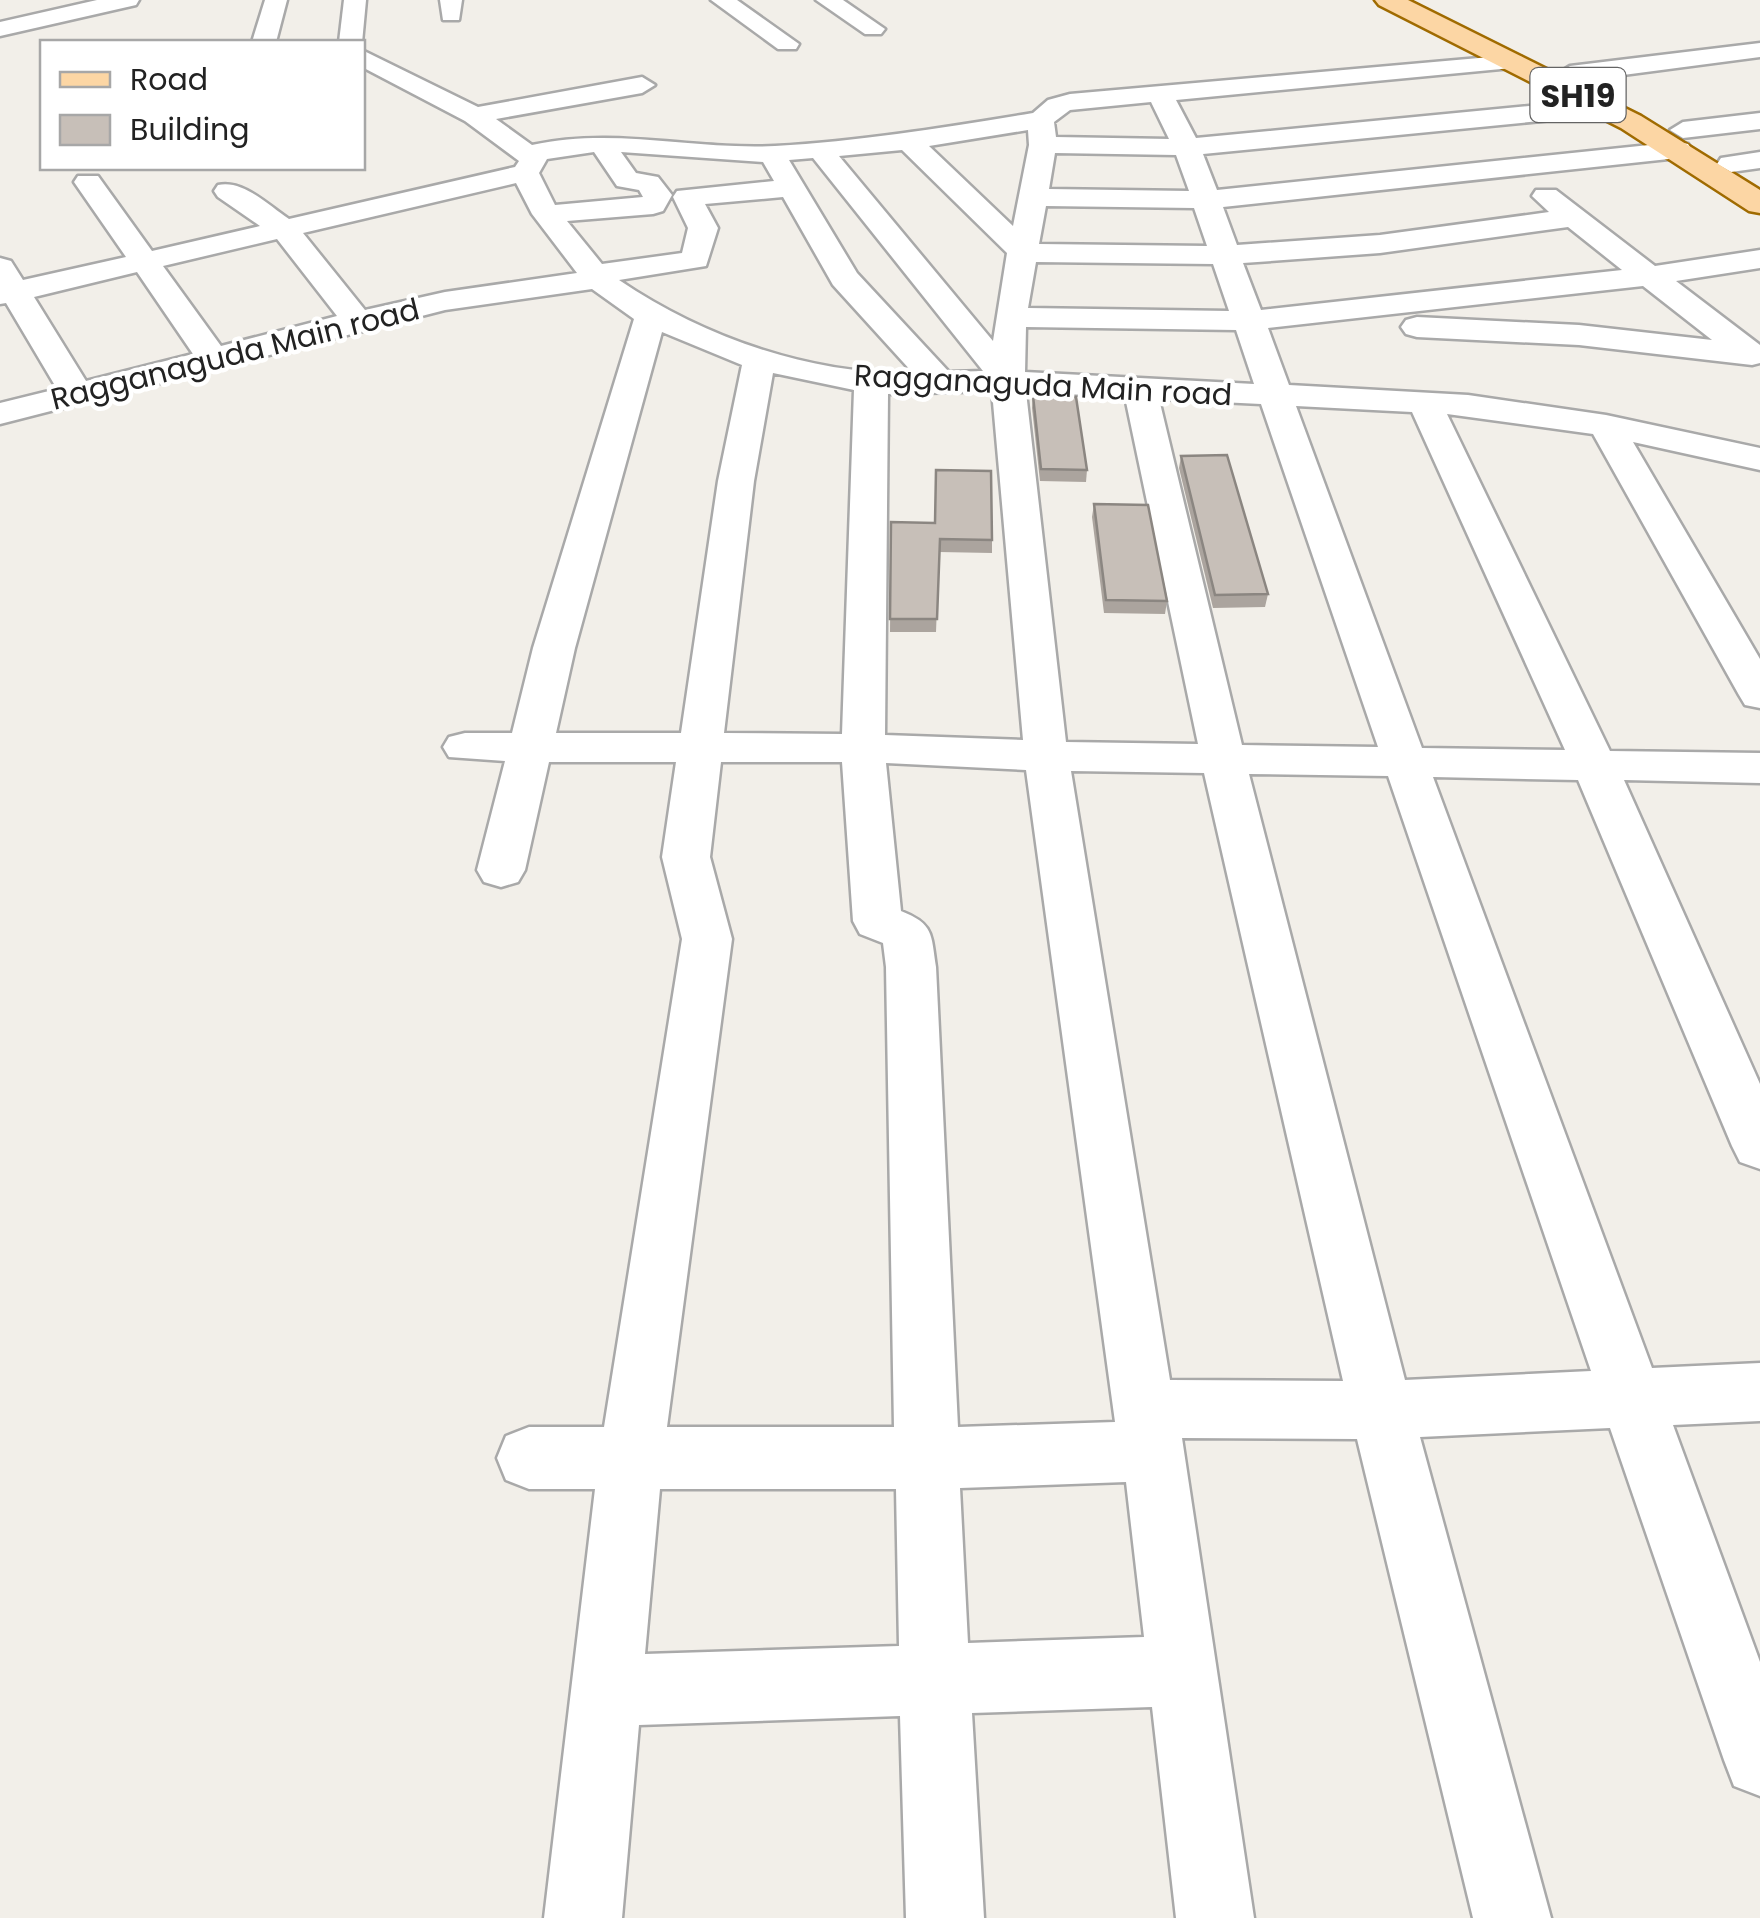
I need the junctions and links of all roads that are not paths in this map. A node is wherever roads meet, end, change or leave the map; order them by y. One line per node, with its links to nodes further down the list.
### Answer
1 (128, 0): 8 (street)
2 (276, 0): 10 (street)
3 (355, 0): 11 (street)
4 (722, 0): 12 (street)
5 (827, 0): 9 (street)
6 (1388, 0): 16 (main road, SH19)
7 (1418, 0): 17 (main road, SH19)
8 (0, 29)
9 (873, 29)
10 (265, 40)
11 (351, 40)
12 (787, 44)
13 (1760, 50): 14 (street)
14 (1702, 57): 17 (street); 18 (street)
15 (365, 59): 22 (street)
16 (1513, 62): 20 (street); 21 (main road, SH19)
17 (1570, 74): 26 (main road, SH19)
18 (1745, 81)
19 (642, 85): 22 (street)
20 (1160, 95): 25 (street); 30 (street)
21 (1602, 107): 24 (street); 26 (main road, SH19)
22 (474, 115): 35 (street)
23 (1760, 120): 26 (street)
24 (1448, 123): 30 (street); 36 (street)
25 (1042, 132): 27 (street); 30 (street); 42 (street)
26 (1680, 140): 34 (main road, SH19); 36 (street); 44 (main road, SH19)
27 (908, 141): 31 (street); 52 (street)
28 (601, 143): 29 (street); 35 (street); 45 (street)
29 (674, 146): 32 (street); 41 (street)
30 (1187, 146): 43 (street)
31 (821, 151): 32 (street); 69 (street)
32 (772, 154): 39 (street)
33 (1760, 160): 34 (street)
34 (1731, 164): 38 (main road, SH19)
35 (529, 166): 45 (street); 48 (street)
36 (1509, 167): 43 (street); 46 (street)
37 (88, 182): 55 (street)
38 (1760, 184)
39 (790, 188): 41 (street); 71 (street)
40 (228, 192): 48 (street)
41 (687, 197): 47 (street)
42 (1032, 197): 43 (street); 52 (street)
43 (1206, 200): 53 (street)
44 (1760, 204)
45 (546, 214): 51 (street)
46 (1572, 218): 53 (street); 58 (street)
47 (703, 228): 49 (street); 57 (street)
48 (284, 229): 55 (street); 64 (street)
49 (670, 232)
50 (606, 241): 51 (street)
51 (574, 246): 57 (street)
52 (1023, 252): 53 (street); 63 (street)
53 (1225, 255): 65 (street)
54 (1760, 259): 58 (street)
55 (145, 261): 59 (street); 67 (street)
56 (468, 263): 60 (street)
57 (596, 276): 60 (street, Ragganaguda Main road); 62 (street, Ragganaguda Main road)
58 (1648, 276): 61 (street); 66 (street)
59 (5, 284): 73 (street)
60 (487, 296): 64 (street, Ragganaguda Main road)
61 (1349, 310): 65 (street); 66 (street)
62 (651, 316): 68 (street, Ragganaguda Main road); 81 (street)
63 (1010, 317): 65 (street); 69 (street)
64 (357, 321): 67 (street, Ragganaguda Main road)
65 (1248, 321): 74 (street)
66 (1755, 357)
67 (212, 359): 73 (street, Ragganaguda Main road)
68 (758, 360): 70 (street, Ragganaguda Main road); 82 (street)
69 (1008, 381): 71 (street, Ragganaguda Main road); 72 (street, Ragganaguda Main road); 84 (street)
70 (872, 384): 71 (street, Ragganaguda Main road); 83 (street)
71 (942, 384)
72 (1140, 389): 74 (street, Ragganaguda Main road); 85 (street)
73 (77, 394): 76 (street, Ragganaguda Main road)
74 (1276, 396): 75 (street, Ragganaguda Main road); 86 (street)
75 (1424, 402): 77 (street, Ragganaguda Main road); 87 (street)
76 (0, 414)
77 (1606, 425): 78 (street, Ragganaguda Main road); 79 (street)
78 (1760, 459)
79 (1760, 696)
80 (465, 747): 81 (street)
81 (533, 747): 82 (street); 89 (street)
82 (701, 747): 83 (street); 95 (street)
83 (863, 748): 84 (street); 97 (street)
84 (1046, 756): 85 (street); 94 (street)
85 (1220, 759): 86 (street); 93 (street)
86 (1406, 761): 87 (street); 92 (street)
87 (1594, 764): 88 (street); 90 (street)
88 (1760, 768)
89 (502, 870)
90 (1760, 1146)
91 (1760, 1392): 92 (street)
92 (1632, 1398): 93 (street); 101 (street)
93 (1380, 1410): 94 (street); 105 (street)
94 (1149, 1430): 97 (street); 98 (street)
95 (631, 1457): 96 (street); 97 (street); 100 (street)
96 (529, 1458)
97 (929, 1458): 99 (street)
98 (1183, 1671): 99 (street); 104 (street)
99 (933, 1680): 100 (street); 103 (street)
100 (606, 1691): 102 (street)
101 (1760, 1760)
102 (583, 1918)
103 (946, 1918)
104 (1216, 1918)
105 (1512, 1918)

